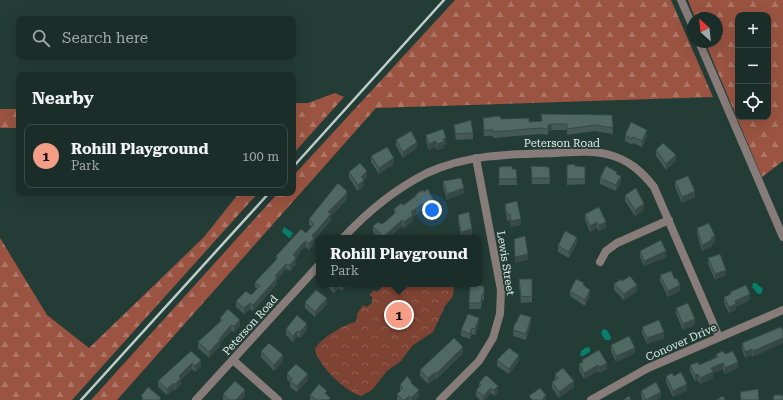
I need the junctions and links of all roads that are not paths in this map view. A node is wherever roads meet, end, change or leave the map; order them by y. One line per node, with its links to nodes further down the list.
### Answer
1 (681, 0): 2 (street)
2 (687, 14)
3 (703, 48): 7 (street)
4 (476, 158): 5 (street, Peterson Road); 6 (street, Peterson Road); 15 (street, Lewis Street)
5 (669, 220): 8 (street); 11 (street, Peterson Road)
6 (347, 235)
7 (783, 237)
8 (600, 262)
9 (316, 268): 12 (street, Peterson Road)
10 (783, 310): 11 (street, Conover Drive)
11 (719, 337): 16 (street, Conover Drive)
12 (233, 360): 13 (street, Peterson Road); 14 (street)
13 (196, 400)
14 (278, 400)
15 (440, 400)
16 (591, 400)

